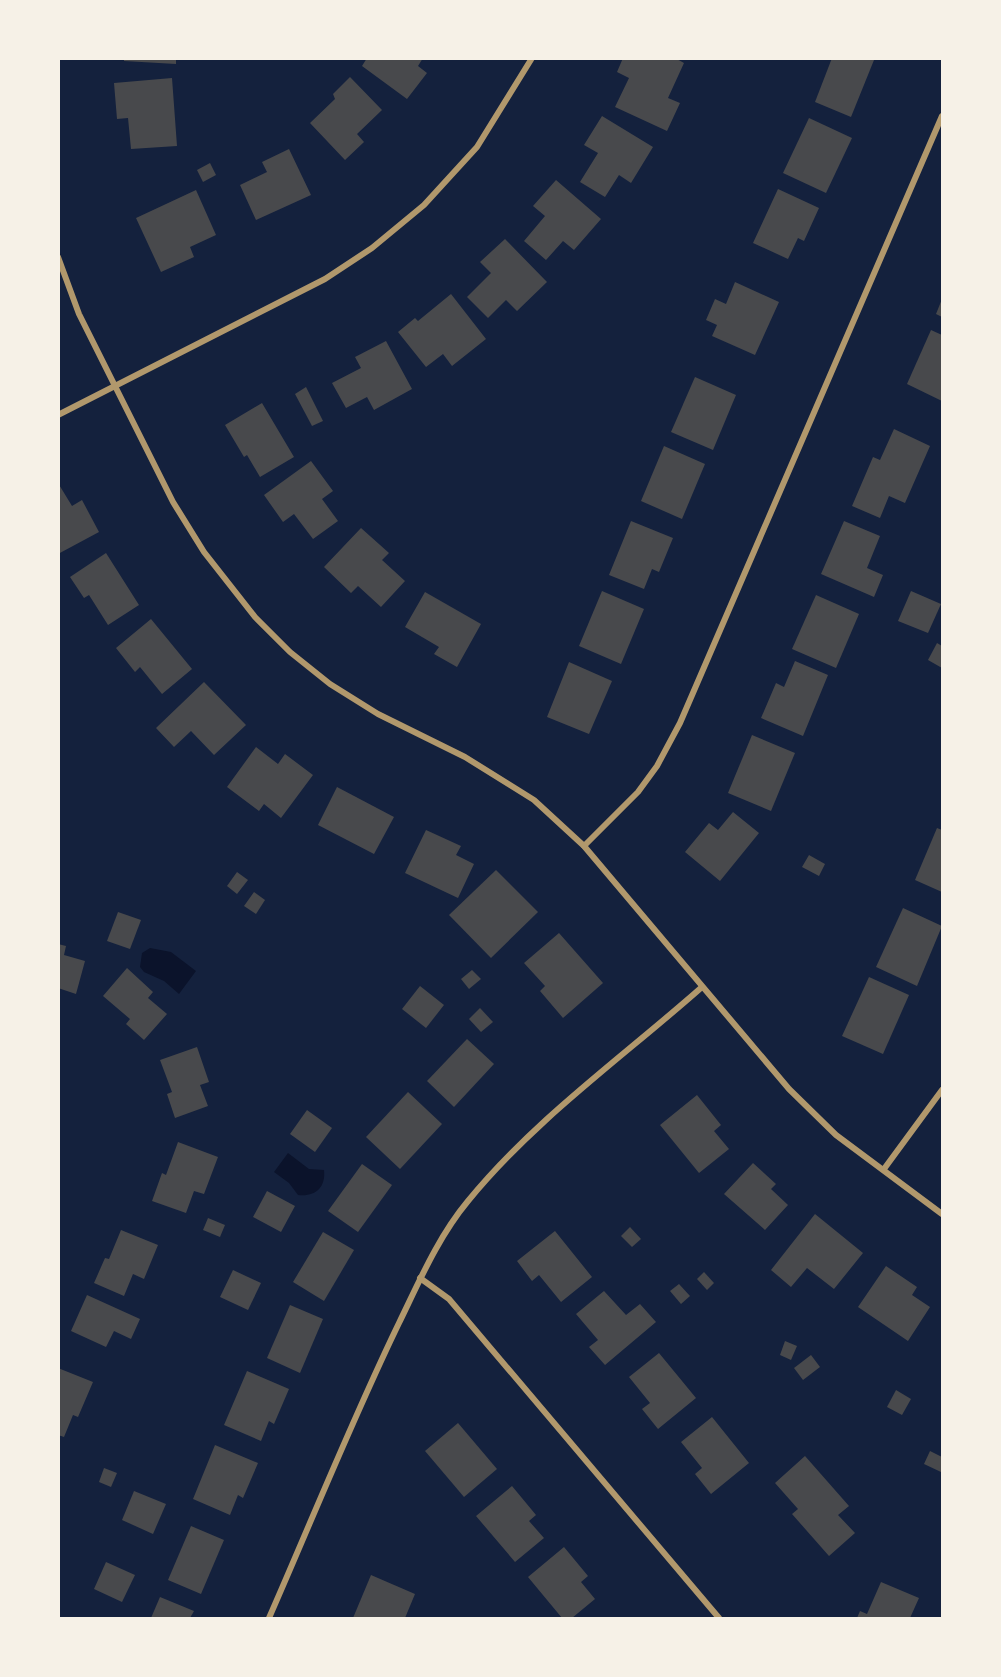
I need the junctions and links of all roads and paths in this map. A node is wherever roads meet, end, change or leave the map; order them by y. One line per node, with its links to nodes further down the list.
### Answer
1 (532, 58): 4 (street)
2 (942, 116): 6 (street)
3 (58, 257): 4 (street)
4 (115, 386): 5 (street); 6 (street)
5 (58, 415)
6 (584, 846): 7 (street)
7 (702, 987): 9 (street); 11 (street)
8 (942, 1090): 9 (street)
9 (884, 1169): 10 (street)
10 (942, 1214)
11 (420, 1278): 12 (street); 13 (street)
12 (270, 1618)
13 (719, 1618)

